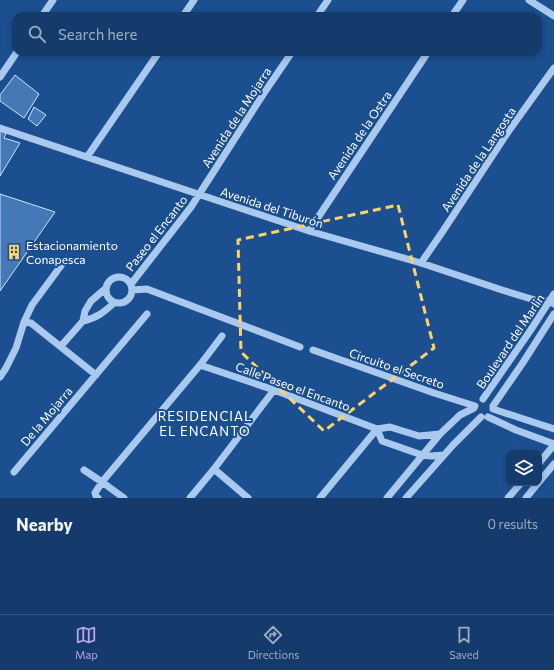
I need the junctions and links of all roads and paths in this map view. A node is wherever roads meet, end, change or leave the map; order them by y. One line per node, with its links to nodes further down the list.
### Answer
1 (53, 0): 6 (street)
2 (194, 0): 7 (street)
3 (328, 0): 8 (street)
4 (463, 0): 9 (street)
5 (529, 0): 10 (street)
6 (45, 12)
7 (186, 12)
8 (320, 12)
9 (455, 12)
10 (554, 16)
11 (14, 56): 16 (street)
12 (156, 56): 18 (street)
13 (289, 56): 19 (street, Avenida de la Mojarra)
14 (425, 56): 20 (street, Avenida de la Ostra)
15 (554, 68): 22 (street, Avenida de la Langosta)
16 (0, 77)
17 (0, 128): 18 (street, Avenida del Tiburón)
18 (87, 157): 19 (street, Avenida del Tiburón)
19 (199, 195): 20 (street, Avenida del Tiburón); 23 (street, Paseo el Encanto)
20 (309, 231): 22 (street, Avenida del Tiburón)
21 (63, 263): 33 (street)
22 (421, 263): 26 (street, Avenida del Tiburón)
23 (131, 287): 24 (street); 27 (street); 36 (street, Paseo el Encanto)
24 (105, 289): 27 (street); 32 (street)
25 (554, 294): 28 (street, Boulevard del Marlin)
26 (538, 301): 28 (street, Avenida del Tiburón); 29 (street)
27 (114, 303): 32 (street)
28 (552, 303): 29 (street, Boulevard del Marlin)
29 (544, 309): 31 (street); 38 (street, Boulevard del Marlin)
30 (147, 314): 41 (street, De la Mojarra)
31 (554, 315): 39 (street, Boulevard del Marlin)
32 (83, 321): 35 (street)
33 (24, 322): 35 (street); 42 (street)
34 (222, 336): 40 (street)
35 (61, 346): 41 (street)
36 (300, 347)
37 (313, 350): 45 (street, Circuito el Secreto)
38 (512, 358): 39 (street); 44 (street, Boulevard del Marlin)
39 (522, 364): 46 (street, Boulevard del Marlin)
40 (200, 365): 43 (street, Calle Paseo el Encanto); 60 (street)
41 (96, 375): 58 (street, De la Mojarra)
42 (0, 376)
43 (274, 390): 48 (street, Calle Paseo el Encanto); 56 (street)
44 (483, 399): 45 (street); 46 (street)
45 (475, 407): 47 (street); 50 (street)
46 (493, 408): 47 (street); 49 (street)
47 (484, 417): 51 (street); 53 (street)
48 (377, 429): 50 (street, Calle Paseo el Encanto); 52 (street); 67 (street)
49 (554, 429)
50 (440, 434): 52 (street)
51 (554, 445): 54 (street)
52 (422, 455): 53 (street); 68 (street)
53 (444, 455): 69 (street)
54 (542, 459)
55 (554, 464): 59 (street)
56 (214, 469): 65 (street); 66 (street)
57 (84, 470): 60 (street)
58 (14, 472)
59 (542, 479)
60 (102, 482): 63 (street); 64 (street)
61 (518, 486): 70 (street)
62 (536, 486): 71 (street)
63 (98, 498)
64 (124, 498)
65 (190, 498)
66 (248, 498)
67 (320, 498)
68 (387, 498)
69 (406, 498)
70 (508, 498)
71 (526, 498)

